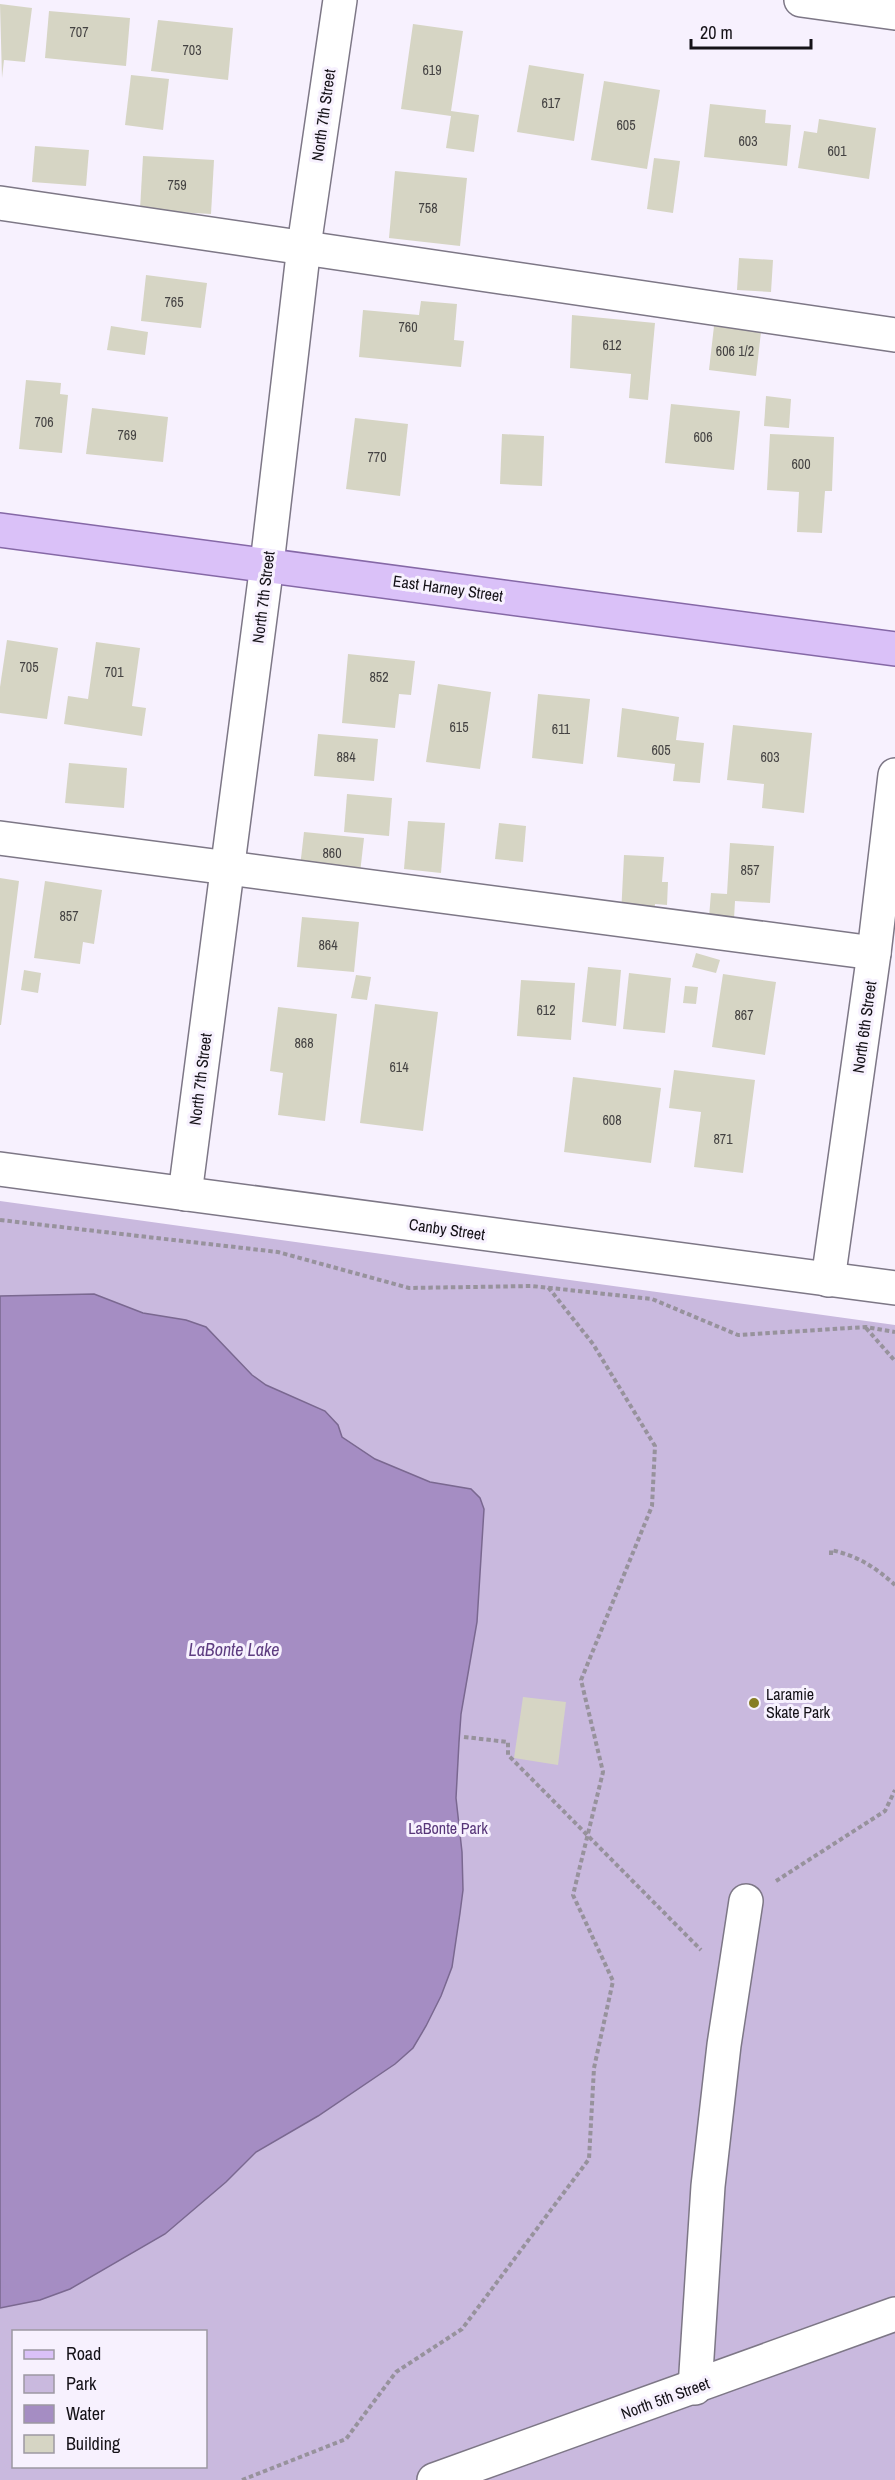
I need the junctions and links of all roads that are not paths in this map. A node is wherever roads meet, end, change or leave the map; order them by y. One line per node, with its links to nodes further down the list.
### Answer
1 (340, 0): 5 (street, North 7th Street)
2 (801, 0): 3 (street)
3 (895, 13)
4 (0, 203): 5 (street)
5 (304, 246): 6 (street); 8 (street, North 7th Street)
6 (895, 335)
7 (0, 530): 8 (main road, East Harney Street)
8 (267, 564): 9 (main road, East Harney Street); 12 (street, North 7th Street)
9 (895, 649)
10 (895, 774): 13 (street, North 6th Street)
11 (0, 838): 12 (street)
12 (228, 868): 13 (street); 15 (street, North 7th Street)
13 (874, 953): 16 (street, North 6th Street)
14 (0, 1169): 15 (street, Canby Street)
15 (185, 1194): 16 (street, Canby Street)
16 (828, 1280): 17 (street, Canby Street)
17 (895, 1288)
18 (746, 1901): 20 (street)
19 (895, 2314): 20 (street, North 5th Street)
20 (695, 2388): 21 (street, North 5th Street)
21 (434, 2480)

